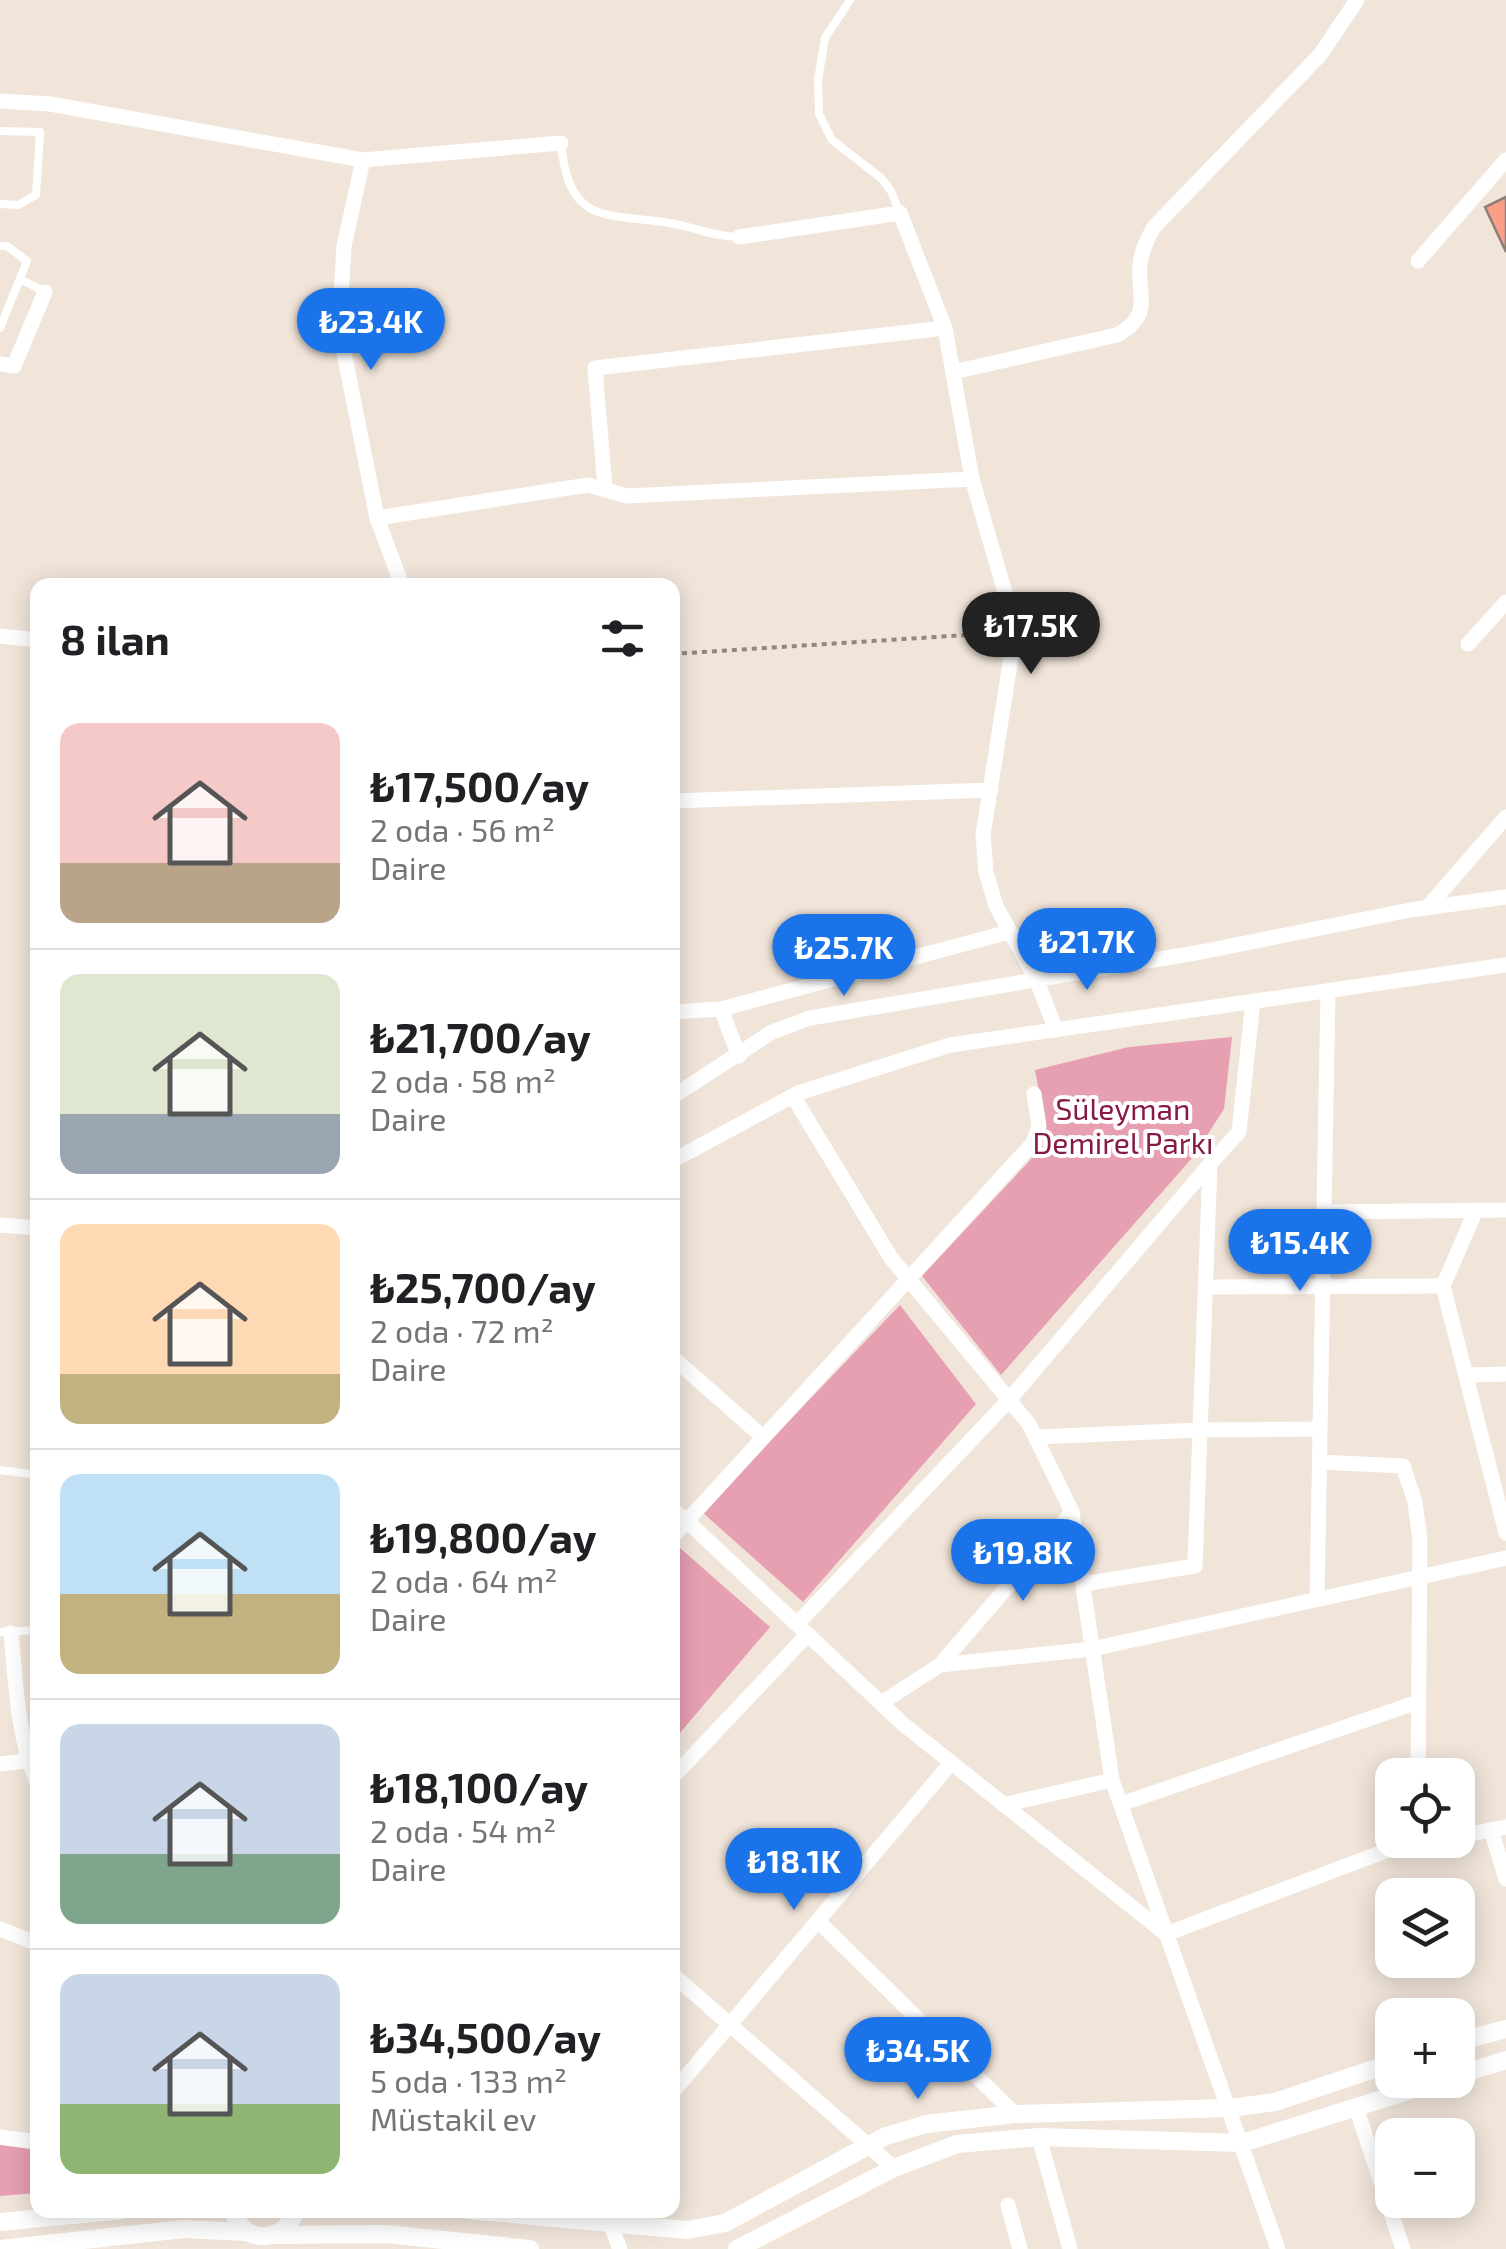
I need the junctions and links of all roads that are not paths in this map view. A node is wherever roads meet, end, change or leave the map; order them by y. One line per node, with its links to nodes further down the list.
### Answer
1 (850, 0): 9 (lane)
2 (1357, 0): 18 (street)
3 (0, 100): 6 (street)
4 (0, 130): 8 (lane)
5 (561, 143): 6 (street); 10 (lane)
6 (362, 160): 21 (street)
7 (1506, 160): 12 (street)
8 (0, 204)
9 (900, 213): 10 (street); 16 (street)
10 (739, 236)
11 (0, 246): 13 (lane)
12 (1418, 260)
13 (20, 280): 14 (lane); 15 (lane)
14 (45, 292): 17 (street)
15 (0, 328)
16 (945, 328): 18 (street); 20 (street)
17 (0, 364)
18 (953, 372): 19 (street)
19 (972, 479): 20 (street); 27 (street)
20 (605, 488): 21 (street)
21 (377, 518): 22 (street)
22 (399, 578)
23 (1506, 602): 26 (street)
24 (0, 636): 25 (street)
25 (30, 639)
26 (1468, 644)
27 (991, 790): 28 (street); 32 (street)
28 (680, 801)
29 (1506, 817): 31 (street)
30 (1506, 897): 31 (street)
31 (1427, 908): 34 (street)
32 (1009, 932): 34 (street); 37 (street)
33 (1506, 965): 35 (street)
34 (1036, 978): 39 (street); 40 (street)
35 (1328, 990): 36 (street); 48 (street)
36 (1253, 1002): 39 (street); 45 (street)
37 (721, 1009): 38 (street); 40 (street)
38 (680, 1012)
39 (1056, 1030): 43 (street)
40 (739, 1056): 41 (street)
41 (680, 1092)
42 (1034, 1094): 51 (street)
43 (794, 1096): 44 (street); 51 (street)
44 (680, 1157)
45 (1210, 1164): 53 (street); 58 (street)
46 (1476, 1210): 47 (street); 48 (street); 52 (street)
47 (1506, 1210)
48 (1324, 1212): 54 (street)
49 (0, 1226): 50 (street)
50 (30, 1228)
51 (909, 1279): 58 (street); 61 (street)
52 (1443, 1286): 54 (street); 57 (street)
53 (1206, 1287): 54 (street); 59 (street)
54 (1323, 1288): 60 (street)
55 (680, 1364): 61 (street)
56 (1506, 1374): 57 (street)
57 (1466, 1375): 70 (street)
58 (1009, 1400): 62 (street); 75 (street)
59 (1200, 1430): 60 (street); 62 (street); 73 (street)
60 (1320, 1430): 63 (street)
61 (763, 1437): 68 (street)
62 (1036, 1437): 66 (street)
63 (1320, 1462): 72 (street); 74 (street)
64 (0, 1470): 65 (lane)
65 (30, 1474)
66 (1072, 1512): 73 (street); 78 (street)
67 (680, 1515): 68 (street)
68 (687, 1521): 69 (street); 75 (street)
69 (680, 1528)
70 (1506, 1533)
71 (1506, 1558): 72 (street)
72 (1419, 1577): 74 (street); 79 (street)
73 (1082, 1584): 77 (street)
74 (1318, 1599): 77 (street)
75 (802, 1629): 80 (street); 86 (street)
76 (6, 1633): 81 (street)
77 (1092, 1649): 78 (street); 87 (street)
78 (940, 1665): 80 (street)
79 (1418, 1702): 82 (street); 88 (street)
80 (882, 1703): 84 (street)
81 (30, 1749)
82 (1418, 1758)
83 (30, 1761): 85 (street)
84 (951, 1763): 89 (street); 93 (street)
85 (0, 1764)
86 (680, 1769)
87 (1112, 1780): 88 (street); 89 (street)
88 (1122, 1804): 95 (street)
89 (1004, 1805): 95 (street)
90 (1499, 1828): 92 (street)
91 (1375, 1855): 95 (street)
92 (1506, 1879)
93 (818, 1920): 98 (street); 108 (street)
94 (0, 1929): 96 (street)
95 (1166, 1934): 107 (street)
96 (30, 1941)
97 (680, 1981): 98 (street)
98 (731, 2023): 104 (street); 113 (street)
99 (1506, 2028): 100 (street)
100 (1475, 2037)
101 (1506, 2060): 103 (street)
102 (1375, 2069): 107 (street)
103 (1475, 2070)
104 (680, 2084)
105 (1385, 2098): 106 (street)
106 (1356, 2107): 112 (street); 133 (street)
107 (1230, 2108): 108 (street); 112 (street)
108 (1015, 2114): 113 (street)
109 (0, 2138): 111 (street)
110 (1039, 2138): 112 (street); 114 (street); 131 (street)
111 (30, 2141)
112 (1242, 2143): 132 (street)
113 (868, 2145): 114 (street); 120 (street)
114 (894, 2168): 129 (street)
115 (1008, 2204): 130 (street)
116 (38, 2218): 121 (street)
117 (236, 2218): 123 (street)
118 (293, 2218): 122 (street)
119 (607, 2218): 128 (street)
120 (613, 2218)
121 (0, 2222)
122 (277, 2235): 123 (street); 124 (street)
123 (251, 2239): 126 (street)
124 (335, 2242): 125 (street)
125 (449, 2244): 127 (street)
126 (1, 2249)
127 (530, 2249)
128 (620, 2249)
129 (738, 2249)
130 (1020, 2249)
131 (1070, 2249)
132 (1278, 2249)
133 (1403, 2249)

